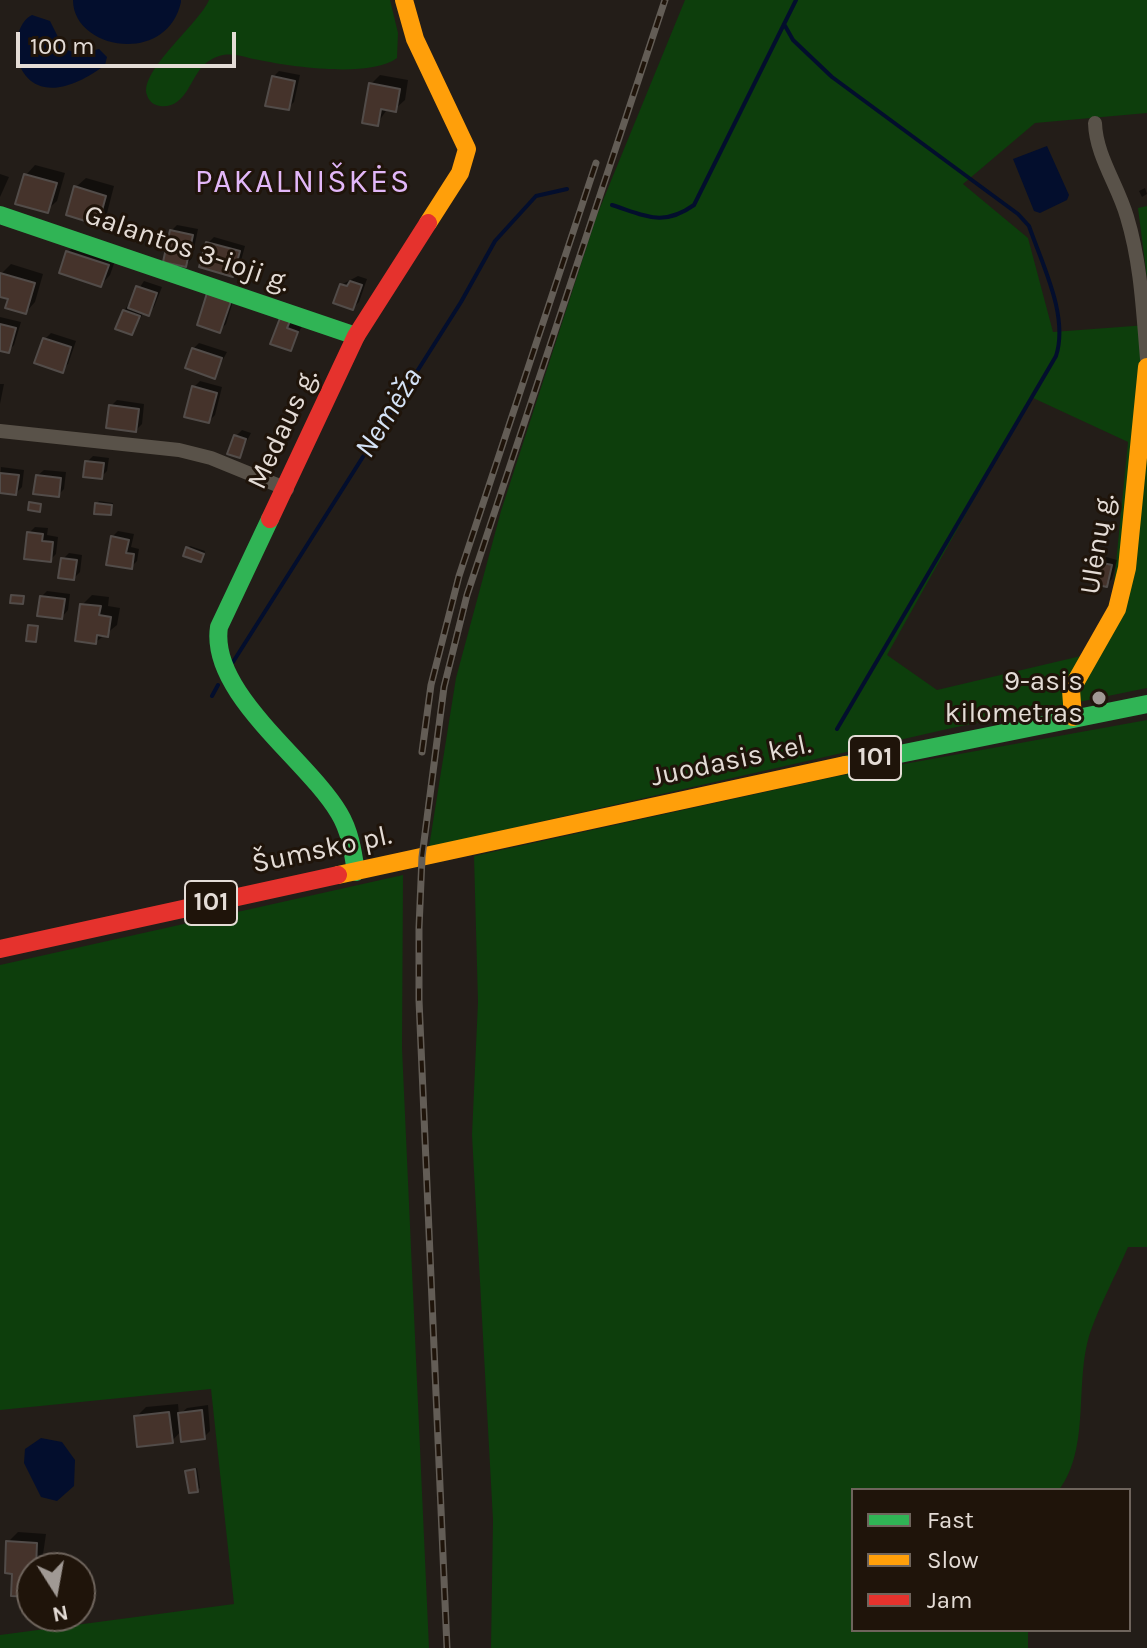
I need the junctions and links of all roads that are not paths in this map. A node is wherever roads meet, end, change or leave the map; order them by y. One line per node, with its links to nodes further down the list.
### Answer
1 (404, 0): 4 (street, Medaus g.)
2 (1095, 123): 5 (street)
3 (0, 215): 4 (street, Galantos 3-ioji g.)
4 (356, 336): 8 (street, Medaus g.)
5 (1147, 359)
6 (1147, 367): 10 (street, Ulėnų g.)
7 (0, 431): 8 (street)
8 (287, 489): 12 (street, Medaus g.)
9 (1147, 704): 10 (street, Juodasis kel. / 101)
10 (1073, 717): 11 (street, Juodasis kel. / 101)
11 (422, 857): 12 (street, Šumsko pl. / 101)
12 (356, 872): 13 (street, Šumsko pl. / 101)
13 (0, 949)

